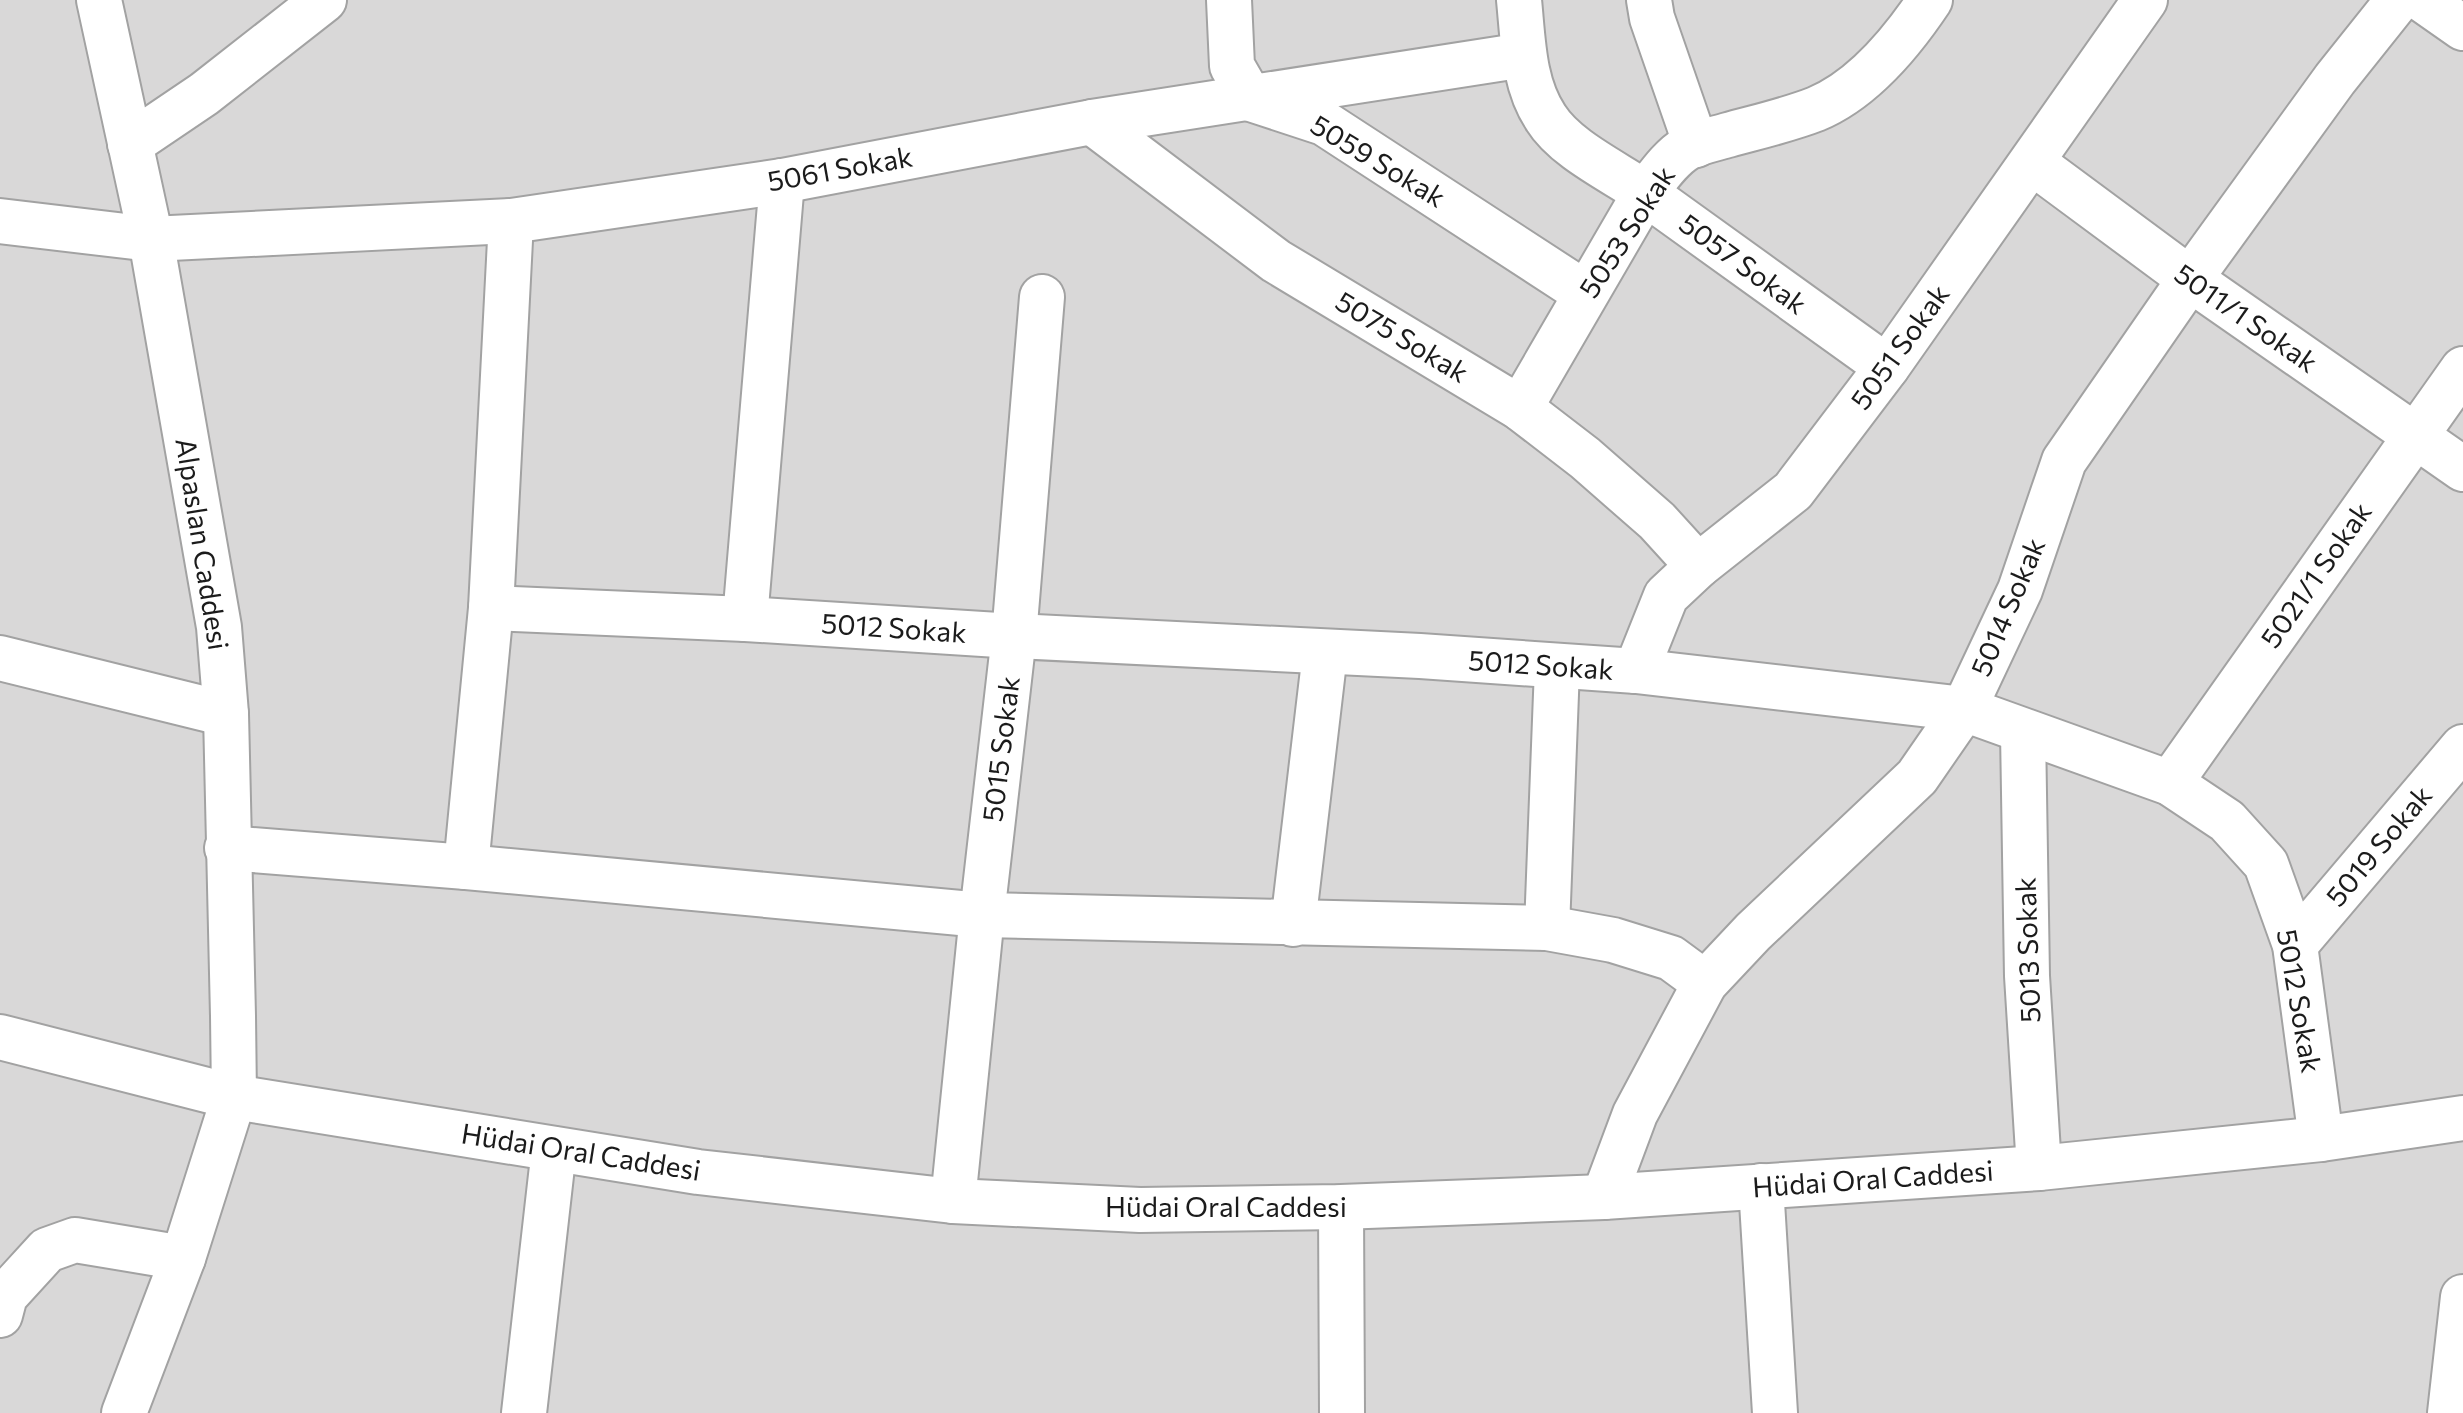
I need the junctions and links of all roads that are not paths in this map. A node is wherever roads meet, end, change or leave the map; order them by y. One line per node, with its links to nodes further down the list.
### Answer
1 (99, 0): 14 (street, Alpaslan Caddesi)
2 (324, 0): 14 (street)
3 (1229, 0): 12 (street)
4 (1519, 0): 11 (street, 5057 Sokak)
5 (1649, 0): 15 (street)
6 (1930, 0): 15 (street, 5053 Sokak)
7 (2145, 0): 16 (street, 5051 Sokak)
8 (2398, 0): 22 (street, 5014 Sokak)
9 (2423, 0): 10 (street)
10 (2463, 28)
11 (1524, 55): 12 (street, 5061 Sokak); 18 (street, 5057 Sokak)
12 (1251, 99): 13 (street, 5061 Sokak); 23 (street, 5059 Sokak)
13 (1092, 122): 17 (street, 5061 Sokak); 27 (street, 5075 Sokak)
14 (130, 144): 21 (street, Alpaslan Caddesi)
15 (1696, 145): 18 (street, 5053 Sokak)
16 (2032, 162): 22 (street, 5011/1 Sokak); 25 (street, 5051 Sokak)
17 (782, 181): 20 (street, 5061 Sokak); 32 (street)
18 (1645, 193): 23 (street, 5053 Sokak); 25 (street, 5057 Sokak)
19 (0, 221): 21 (street, 5061 Sokak)
20 (511, 221): 21 (street, 5061 Sokak); 31 (street)
21 (151, 239): 39 (street, Alpaslan Caddesi)
22 (2190, 279): 28 (street, 5011/1 Sokak); 38 (street, 5014 Sokak)
23 (1585, 293): 27 (street, 5053 Sokak)
24 (1042, 297): 33 (street, 5015 Sokak)
25 (1887, 367): 30 (street, 5051 Sokak)
26 (2463, 369): 28 (street, 5021/1 Sokak)
27 (1520, 408): 30 (street, 5075 Sokak)
28 (2414, 436): 29 (street, 5011/1 Sokak); 42 (street, 5021/1 Sokak)
29 (2463, 469)
30 (1698, 566): 37 (street, 5051 Sokak)
31 (491, 608): 32 (street, 5012 Sokak); 44 (street)
32 (745, 619): 33 (street, 5012 Sokak)
33 (1014, 636): 34 (street, 5012 Sokak); 45 (street, 5015 Sokak)
34 (1325, 653): 36 (street, 5012 Sokak); 46 (street)
35 (0, 658): 39 (street)
36 (1557, 668): 37 (street, 5012 Sokak); 47 (street)
37 (1636, 671): 38 (street, 5012 Sokak)
38 (1964, 709): 40 (street, 5012 Sokak); 49 (street, 5014 Sokak)
39 (226, 714): 43 (street, Alpaslan Caddesi)
40 (2023, 732): 42 (street, 5012 Sokak); 55 (street, 5013 Sokak)
41 (2463, 747): 48 (street, 5019 Sokak)
42 (2170, 783): 48 (street, 5012 Sokak)
43 (227, 848): 44 (street); 51 (street, Alpaslan Caddesi)
44 (466, 867): 45 (street)
45 (982, 915): 46 (street); 58 (street, 5015 Sokak)
46 (1293, 924): 47 (street)
47 (1547, 928): 49 (street)
48 (2295, 945): 53 (street, 5012 Sokak)
49 (1705, 983): 57 (street, 5014 Sokak)
50 (0, 1037): 51 (street, Hüdai Oral Caddesi)
51 (234, 1097): 54 (street, Hüdai Oral Caddesi); 60 (street, Alpaslan Caddesi)
52 (2463, 1118): 53 (street, Hüdai Oral Caddesi)
53 (2321, 1139): 55 (street, Hüdai Oral Caddesi)
54 (554, 1149): 58 (street, Hüdai Oral Caddesi); 64 (street)
55 (2039, 1168): 56 (street, Hüdai Oral Caddesi)
56 (1761, 1186): 57 (street, Hüdai Oral Caddesi); 66 (street)
57 (1604, 1197): 59 (street, Hüdai Oral Caddesi)
58 (953, 1201): 59 (street, Hüdai Oral Caddesi)
59 (1341, 1207): 65 (street)
60 (183, 1258): 62 (street); 63 (street, Alpaslan Caddesi)
61 (2463, 1297): 67 (street)
62 (0, 1315)
63 (124, 1413)
64 (524, 1413)
65 (1342, 1413)
66 (1775, 1413)
67 (2450, 1413)

